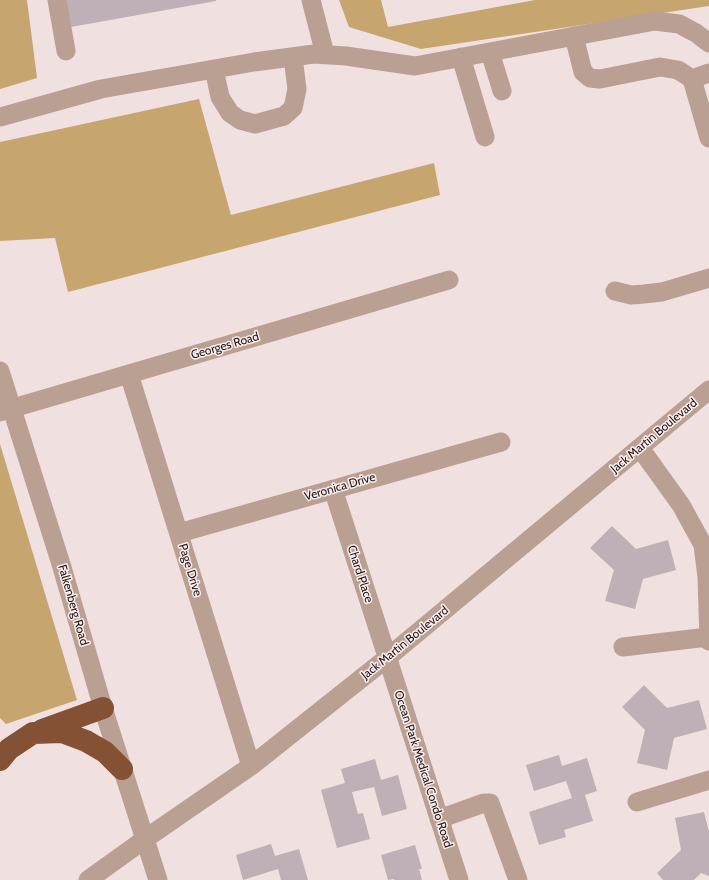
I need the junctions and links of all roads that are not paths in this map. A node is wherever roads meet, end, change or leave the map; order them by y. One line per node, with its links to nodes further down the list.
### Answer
1 (57, 0): 5 (street)
2 (311, 0): 7 (street)
3 (574, 36): 4 (street); 6 (street); 11 (street)
4 (709, 43)
5 (66, 51)
6 (490, 52): 9 (street); 12 (street)
7 (325, 54): 8 (street); 9 (street)
8 (293, 57): 10 (street); 10 (street)
9 (461, 57): 14 (street)
10 (214, 69): 13 (street)
11 (700, 76): 15 (street)
12 (502, 91)
13 (0, 117)
14 (485, 137)
15 (709, 138)
16 (709, 278): 18 (street)
17 (449, 280): 20 (street, Georges Road)
18 (615, 291)
19 (0, 371): 22 (street, Falkenberg Road)
20 (129, 374): 22 (street, Georges Road); 26 (street, Page Drive)
21 (709, 390): 24 (street, Jack Martin Boulevard)
22 (6, 410): 31 (street, Falkenberg Road)
23 (501, 442): 25 (street, Veronica Drive)
24 (640, 448): 27 (street); 30 (street, Jack Martin Boulevard)
25 (333, 489): 26 (street, Veronica Drive); 30 (street, Chard Place)
26 (178, 533): 34 (street, Page Drive)
27 (707, 558): 28 (street)
28 (709, 639): 29 (street)
29 (623, 647)
30 (387, 658): 34 (street, Jack Martin Boulevard); 38 (street, Ocean Park Medical Condo Road)
31 (103, 708): 32 (highway); 35 (street, Falkenberg Road)
32 (33, 733): 33 (highway); 35 (highway)
33 (0, 760)
34 (251, 766): 39 (street, Jack Martin Boulevard)
35 (122, 769): 39 (street, Falkenberg Road)
36 (709, 780): 37 (street)
37 (636, 802)
38 (439, 819): 42 (street, Ocean Park Medical Condo Road); 43 (street)
39 (145, 839): 40 (street, Jack Martin Boulevard); 41 (street)
40 (88, 880)
41 (158, 880)
42 (459, 880)
43 (518, 880)

